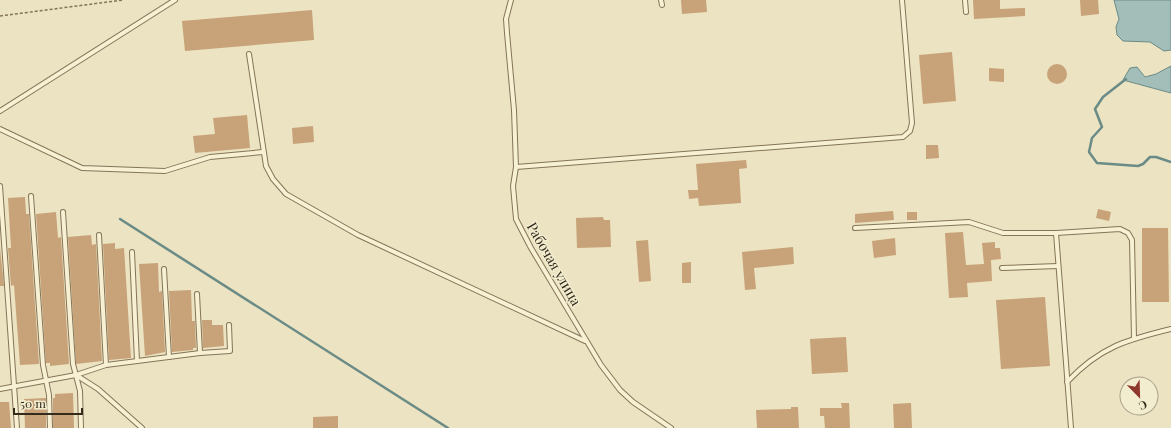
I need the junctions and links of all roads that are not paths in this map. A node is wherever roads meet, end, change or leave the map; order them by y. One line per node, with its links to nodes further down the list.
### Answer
1 (176, 0): 7 (lane)
2 (511, 0): 10 (lane, Рабочая улица)
3 (902, 0): 10 (lane)
4 (965, 0): 5 (lane)
5 (966, 12)
6 (249, 54): 9 (lane)
7 (0, 111)
8 (0, 129): 9 (lane)
9 (263, 152): 25 (lane)
10 (516, 166): 25 (lane, Рабочая улица)
11 (0, 186): 33 (lane)
12 (31, 196): 31 (lane)
13 (63, 212): 30 (lane)
14 (855, 228): 15 (lane)
15 (1056, 232): 18 (lane); 24 (lane)
16 (99, 235): 29 (lane)
17 (132, 252): 28 (lane)
18 (1058, 266): 20 (lane); 32 (lane)
19 (164, 268): 27 (lane)
20 (1002, 268)
21 (198, 294): 26 (lane)
22 (229, 325): 26 (lane)
23 (1171, 329): 24 (lane)
24 (1134, 338): 32 (lane)
25 (585, 341): 39 (lane, Рабочая улица)
26 (200, 353): 27 (lane)
27 (169, 358): 28 (lane)
28 (137, 361): 29 (lane)
29 (106, 365): 30 (lane)
30 (76, 375): 31 (lane); 37 (lane); 38 (lane)
31 (46, 380): 33 (lane); 36 (lane)
32 (1067, 382): 40 (lane)
33 (15, 386): 34 (lane); 35 (lane)
34 (0, 389)
35 (17, 428)
36 (50, 428)
37 (80, 428)
38 (142, 428)
39 (671, 428)
40 (1071, 428)

